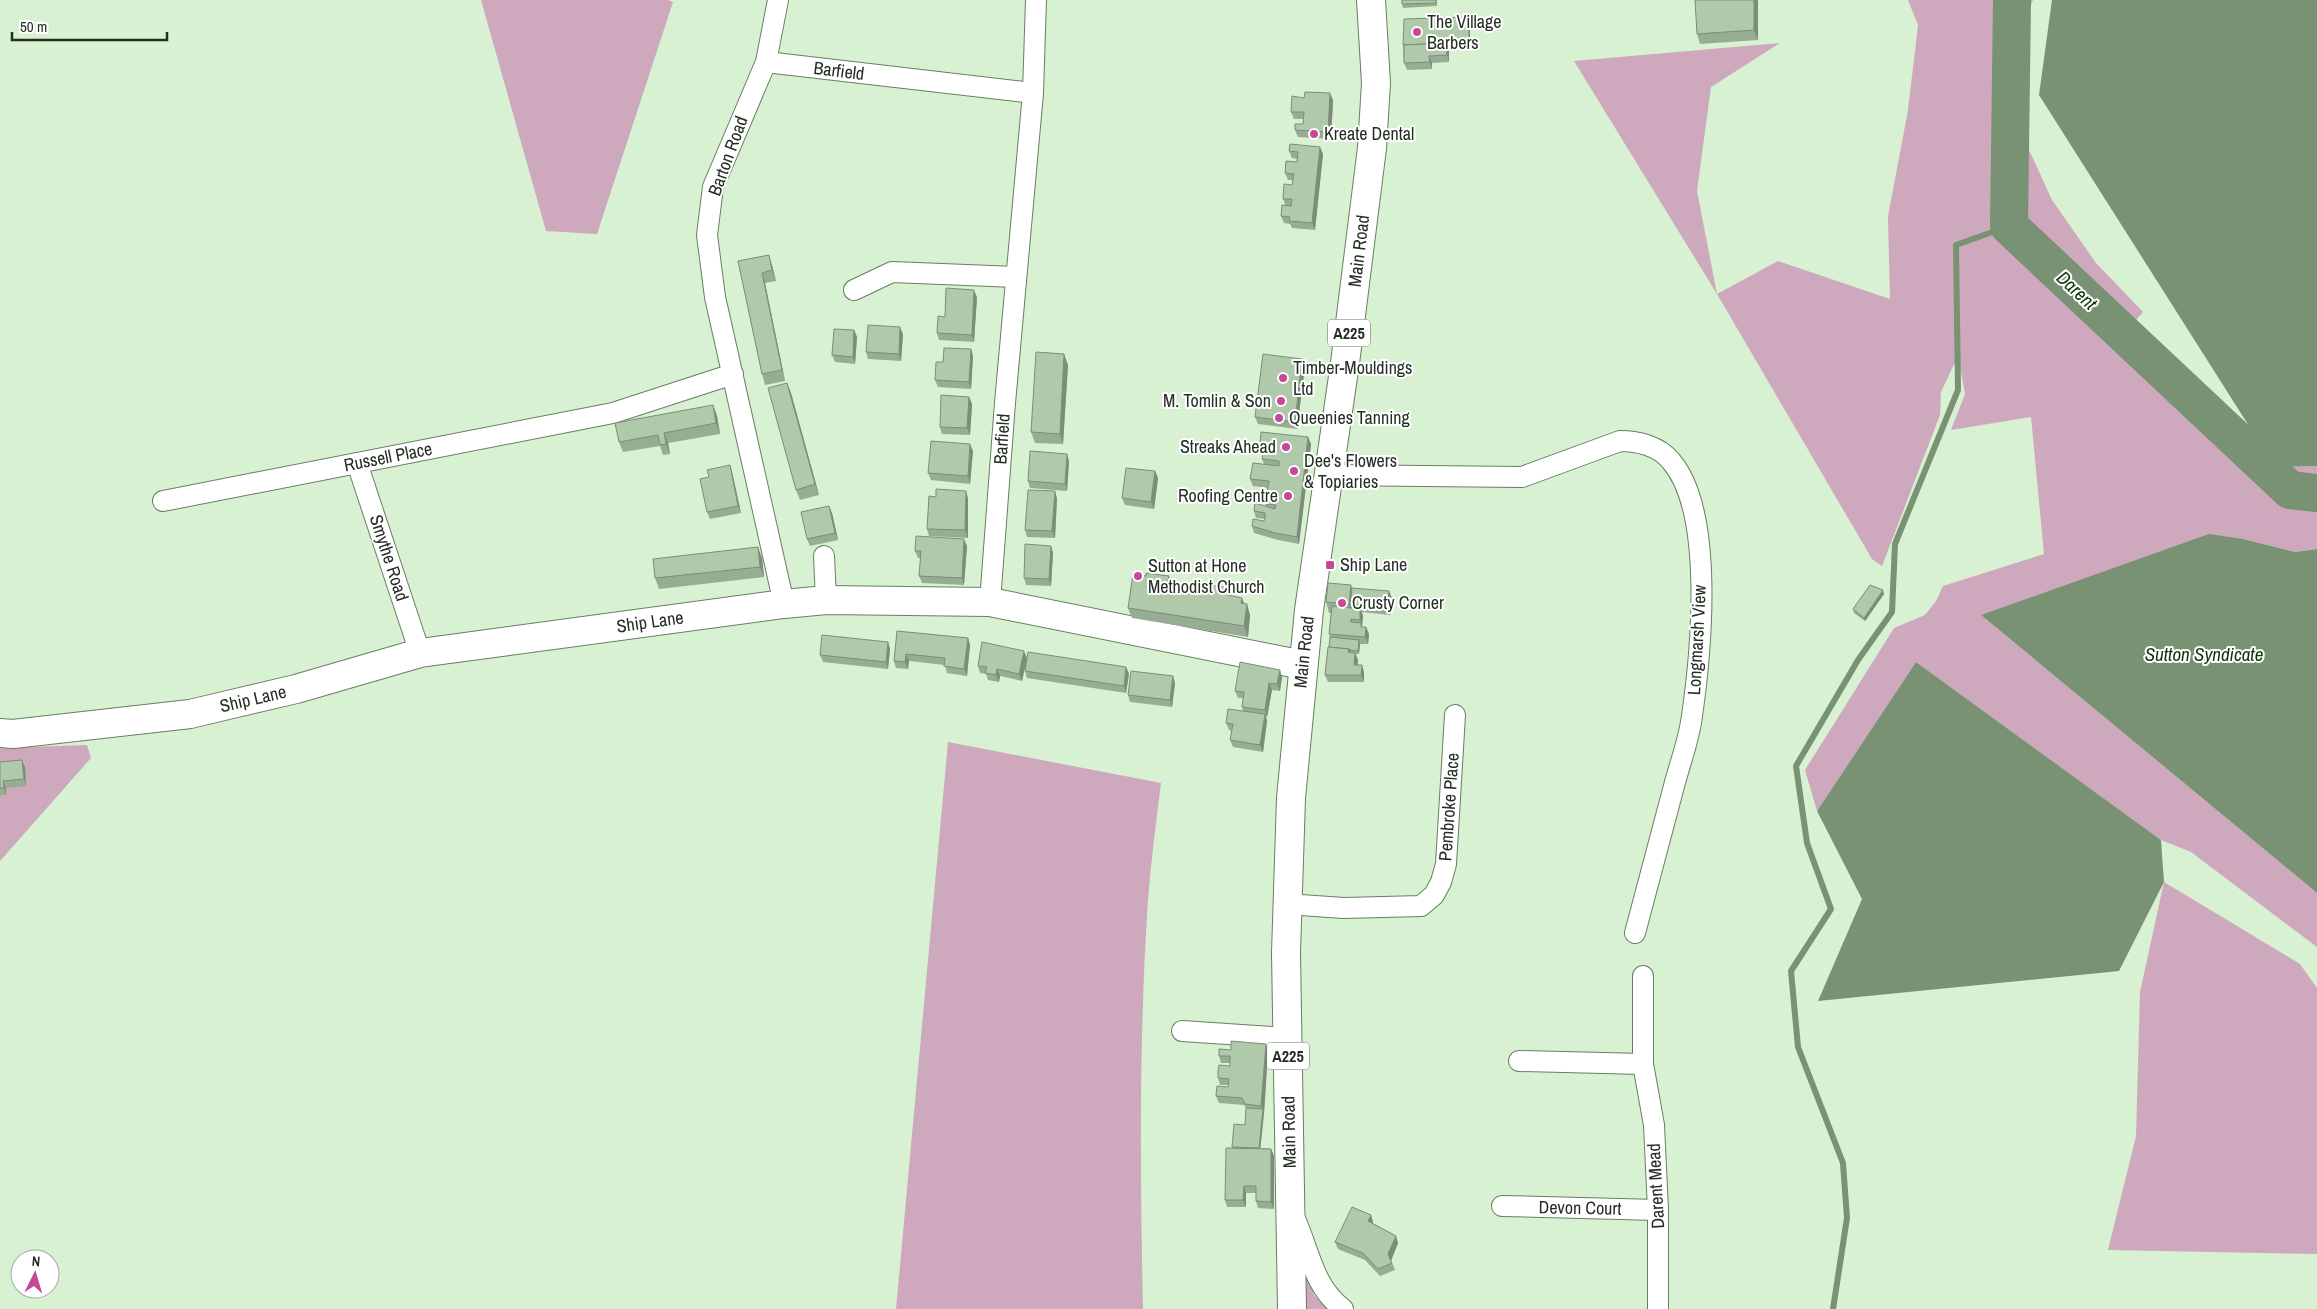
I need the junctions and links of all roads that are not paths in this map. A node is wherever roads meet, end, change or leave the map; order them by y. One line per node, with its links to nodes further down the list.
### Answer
1 (778, 0): 4 (street, Barton Road)
2 (1036, 0): 5 (street, Barfield)
3 (1371, 0): 10 (street, Main Road / A225)
4 (766, 62): 5 (street, Barfield); 8 (street, Barton Road)
5 (1033, 93): 6 (street, Barfield)
6 (1016, 277): 7 (street); 14 (street, Barfield)
7 (854, 290)
8 (732, 374): 9 (street, Russell Place); 15 (street, Barton Road)
9 (357, 463): 11 (street, Russell Place); 16 (street, Smythe Road)
10 (1328, 475): 17 (street, Main Road / A225); 21 (street, Longmarsh View)
11 (163, 501)
12 (824, 556): 13 (street)
13 (826, 600): 14 (street, Ship Lane); 15 (street, Ship Lane)
14 (990, 602): 17 (street, Ship Lane)
15 (784, 604): 16 (street, Ship Lane)
16 (420, 653): 19 (street, Ship Lane)
17 (1303, 665): 20 (street, Main Road / A225)
18 (1455, 716): 20 (street, Pembroke Place)
19 (0, 733)
20 (1286, 904): 24 (street, Main Road / A225)
21 (1635, 933)
22 (1643, 976): 26 (street, Darent Mead)
23 (1182, 1031): 24 (street)
24 (1288, 1038): 28 (street, Main Road / A225)
25 (1520, 1061): 26 (street)
26 (1643, 1064): 29 (street, Darent Mead)
27 (1502, 1206): 29 (street, Devon Court)
28 (1290, 1208): 30 (street, Main Road / A225); 31 (street)
29 (1658, 1210): 32 (street, Darent Mead)
30 (1292, 1309)
31 (1343, 1309)
32 (1658, 1309)

